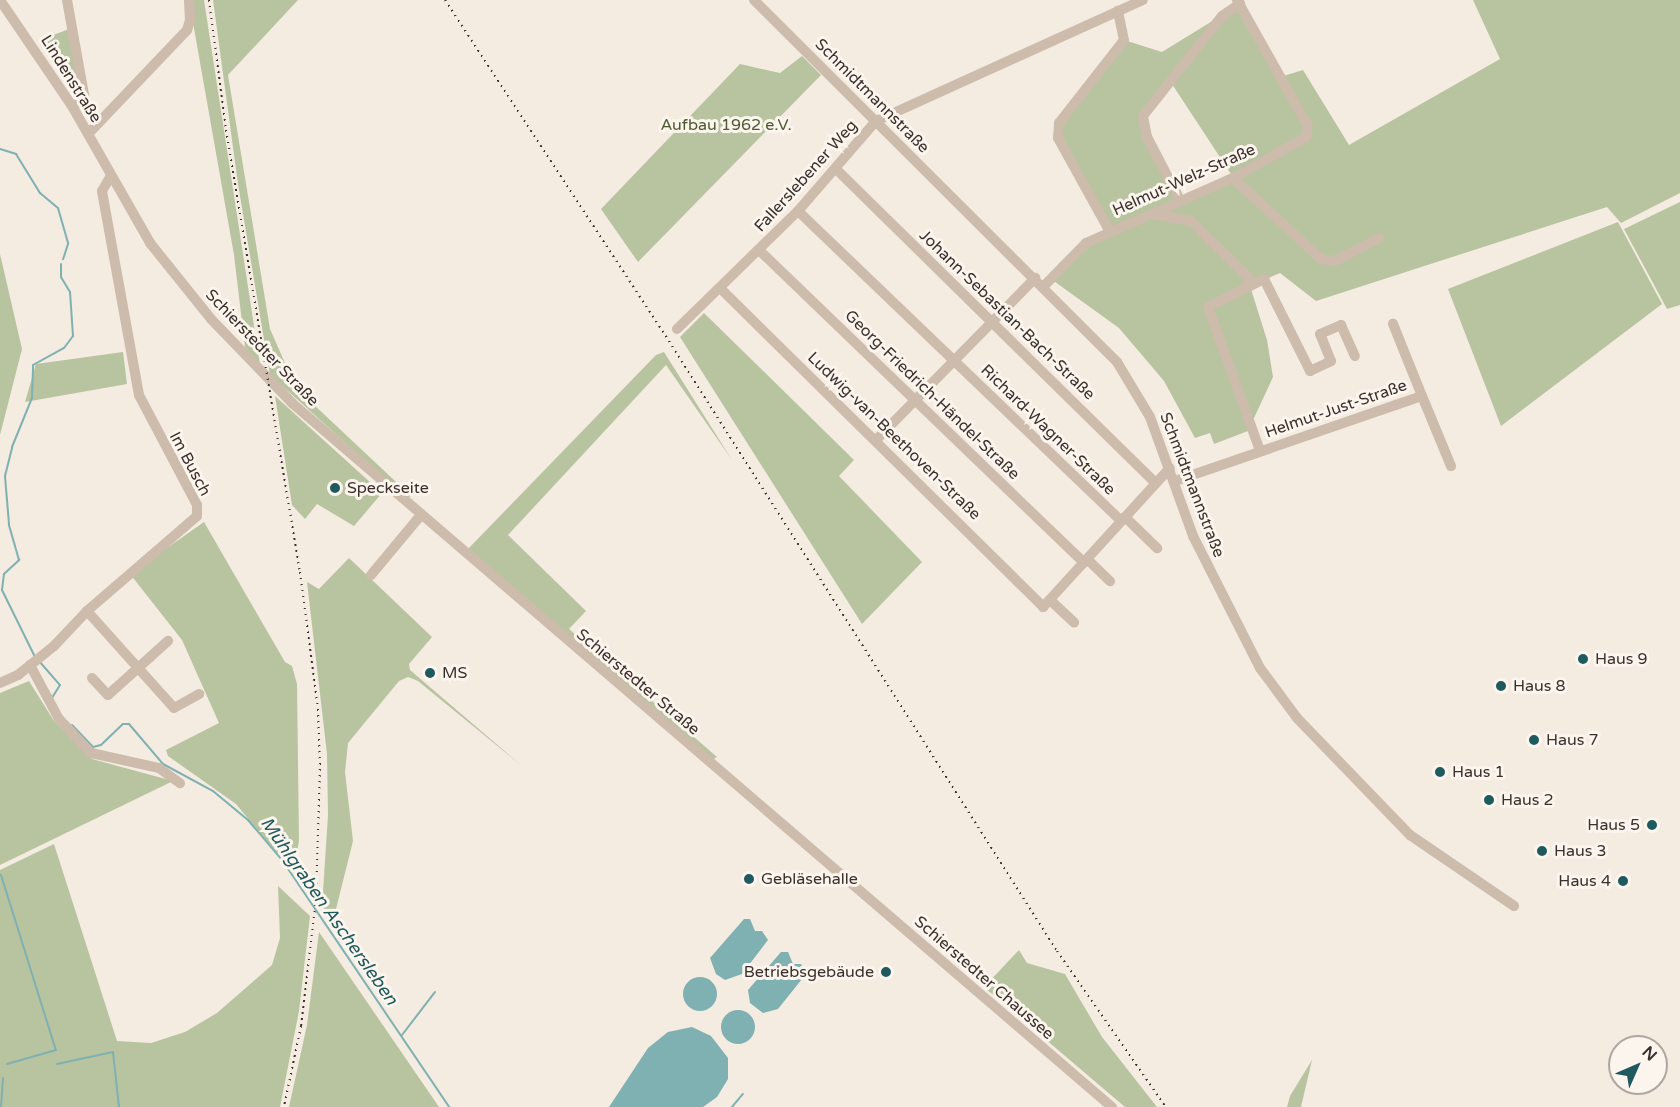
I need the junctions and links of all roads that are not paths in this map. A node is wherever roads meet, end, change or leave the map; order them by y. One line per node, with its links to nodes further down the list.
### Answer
1 (0, 0): 8 (street, Lindenstraße)
2 (67, 0): 8 (street)
3 (189, 0): 10 (street)
4 (754, 0): 9 (street, Schmidtmannstraße)
5 (1143, 0): 7 (street, Fallerslebener Weg)
6 (1238, 2): 13 (street, Helmut-Welz-Straße); 14 (street)
7 (1118, 11): 9 (street, Fallerslebener Weg); 17 (street)
8 (72, 106): 10 (street, Lindenstraße)
9 (876, 121): 11 (street, Fallerslebener Weg); 20 (street, Schmidtmannstraße)
10 (88, 134): 12 (street, Lindenstraße)
11 (837, 170): 15 (street, Fallerslebener Weg); 24 (street, Johann-Sebastian-Bach-Straße)
12 (110, 177): 37 (street, Schierstedter Straße); 44 (street, Im Busch)
13 (1233, 178): 14 (street, Helmut-Welz-Straße); 18 (street)
14 (1180, 200): 16 (street, Helmut-Welz-Straße)
15 (798, 211): 19 (street, Fallerslebener Weg); 28 (street, Richard-Wagner-Straße)
16 (1146, 214): 17 (street, Helmut-Welz-Straße); 21 (street)
17 (1109, 230): 22 (street, Helmut-Welz-Straße)
18 (1379, 238)
19 (759, 250): 23 (street, Fallerslebener Weg); 30 (street, Georg-Friedrich-Händel-Straße)
20 (1035, 278): 22 (street, Schmidtmannstraße); 24 (street)
21 (1250, 286): 27 (street); 32 (street, Helmut-Just-Straße)
22 (1043, 287): 34 (street, Schmidtmannstraße)
23 (721, 289): 26 (street, Fallerslebener Weg); 31 (street, Ludwig-van-Beethoven-Straße)
24 (992, 321): 28 (street); 36 (street, Johann-Sebastian-Bach-Straße)
25 (1393, 324): 29 (street, Helmut-Just-Straße)
26 (677, 329)
27 (1355, 356)
28 (954, 362): 30 (street); 38 (street, Richard-Wagner-Straße)
29 (1422, 396): 32 (street, Helmut-Just-Straße); 33 (street, Helmut-Just-Straße)
30 (916, 400): 31 (street); 40 (street, Georg-Friedrich-Händel-Straße)
31 (877, 439): 43 (street, Ludwig-van-Beethoven-Straße)
32 (1260, 451): 35 (street, Helmut-Just-Straße)
33 (1451, 466)
34 (1170, 468): 35 (street, Schmidtmannstraße); 36 (street)
35 (1175, 481): 54 (street, Schmidtmannstraße)
36 (1155, 482): 38 (street)
37 (421, 515): 41 (street); 53 (street, Schierstedter Straße)
38 (1123, 519): 39 (street, Richard-Wagner-Straße); 40 (street)
39 (1157, 548)
40 (1086, 561): 42 (street, Georg-Friedrich-Händel-Straße); 43 (street)
41 (371, 574)
42 (1110, 581)
43 (1047, 603): 45 (street, Ludwig-van-Beethoven-Straße)
44 (87, 611): 47 (street, Im Busch); 48 (street)
45 (1074, 622)
46 (168, 641): 48 (street)
47 (35, 662): 50 (street, Im Busch); 52 (street)
48 (138, 668): 49 (street); 51 (street)
49 (92, 678)
50 (0, 683)
51 (199, 694)
52 (180, 783)
53 (838, 871): 55 (street, Schierstedter Chaussee)
54 (1514, 906)
55 (1112, 1107)

